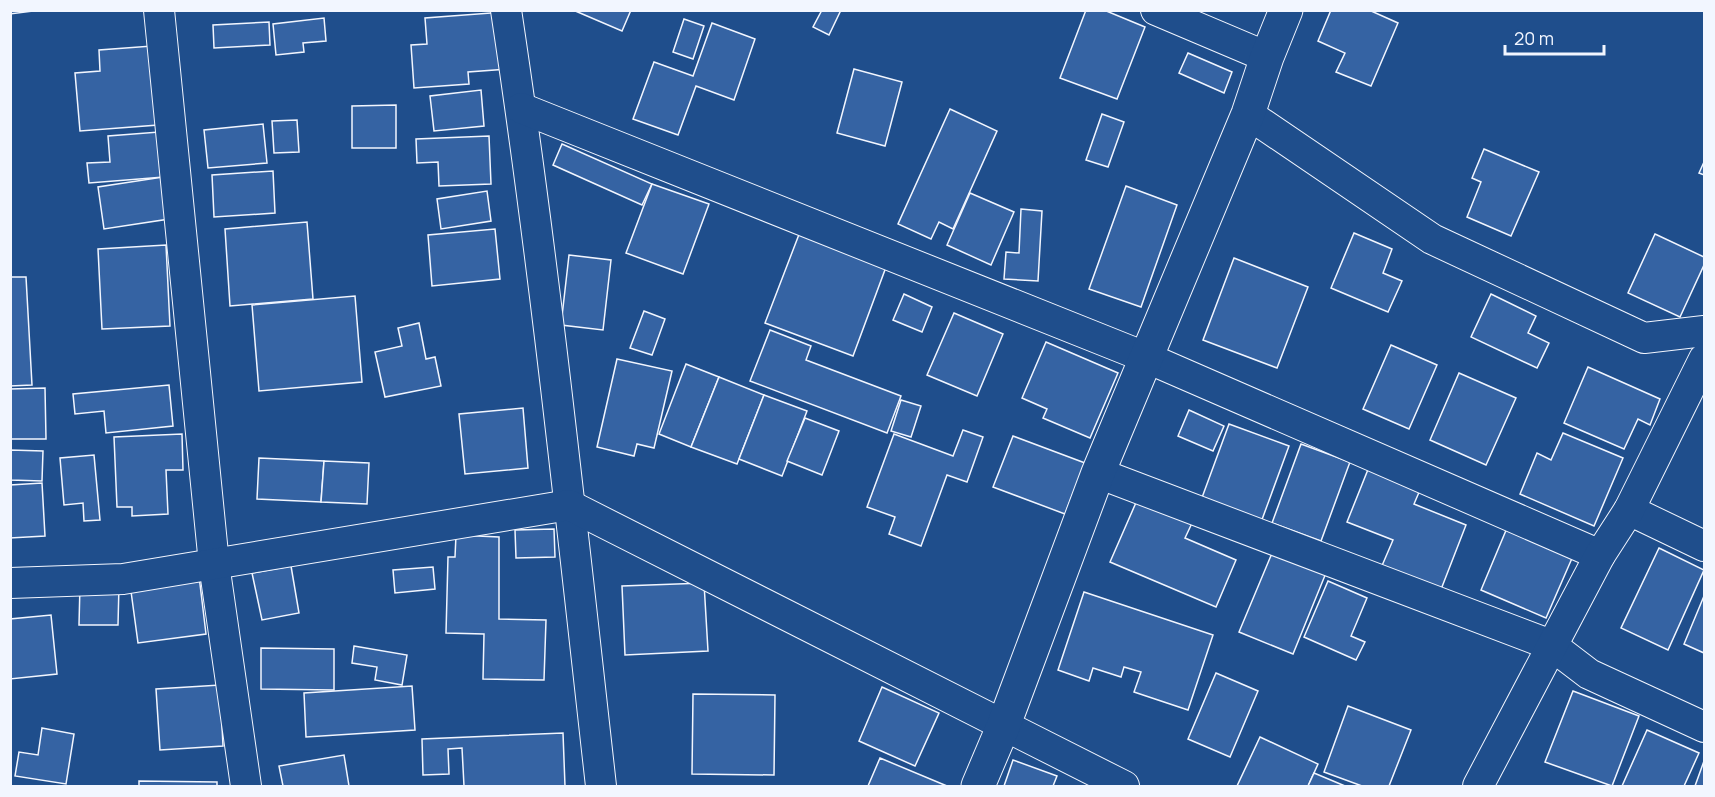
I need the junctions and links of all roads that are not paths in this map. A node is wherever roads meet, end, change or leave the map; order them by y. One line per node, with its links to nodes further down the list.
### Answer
1 (159, 10): 16 (street)
2 (507, 10): 6 (street)
3 (1156, 10): 5 (street)
4 (1286, 10): 5 (street)
5 (1267, 57): 7 (street)
6 (521, 108): 9 (street); 12 (street)
7 (1248, 114): 8 (street); 9 (street)
8 (1704, 331)
9 (1145, 357): 11 (street); 15 (street)
10 (1704, 359): 13 (street)
11 (1098, 473): 18 (street); 19 (street)
12 (569, 505): 16 (street); 19 (street); 22 (street)
13 (1629, 510): 14 (street); 15 (street)
14 (1704, 546)
15 (1600, 555): 18 (street)
16 (214, 564): 17 (street); 21 (street)
17 (10, 583)
18 (1551, 645): 20 (street); 25 (street)
19 (1003, 727): 23 (street); 24 (street)
20 (1704, 727)
21 (246, 786)
22 (601, 786)
23 (978, 786)
24 (1124, 786)
25 (1479, 786)

